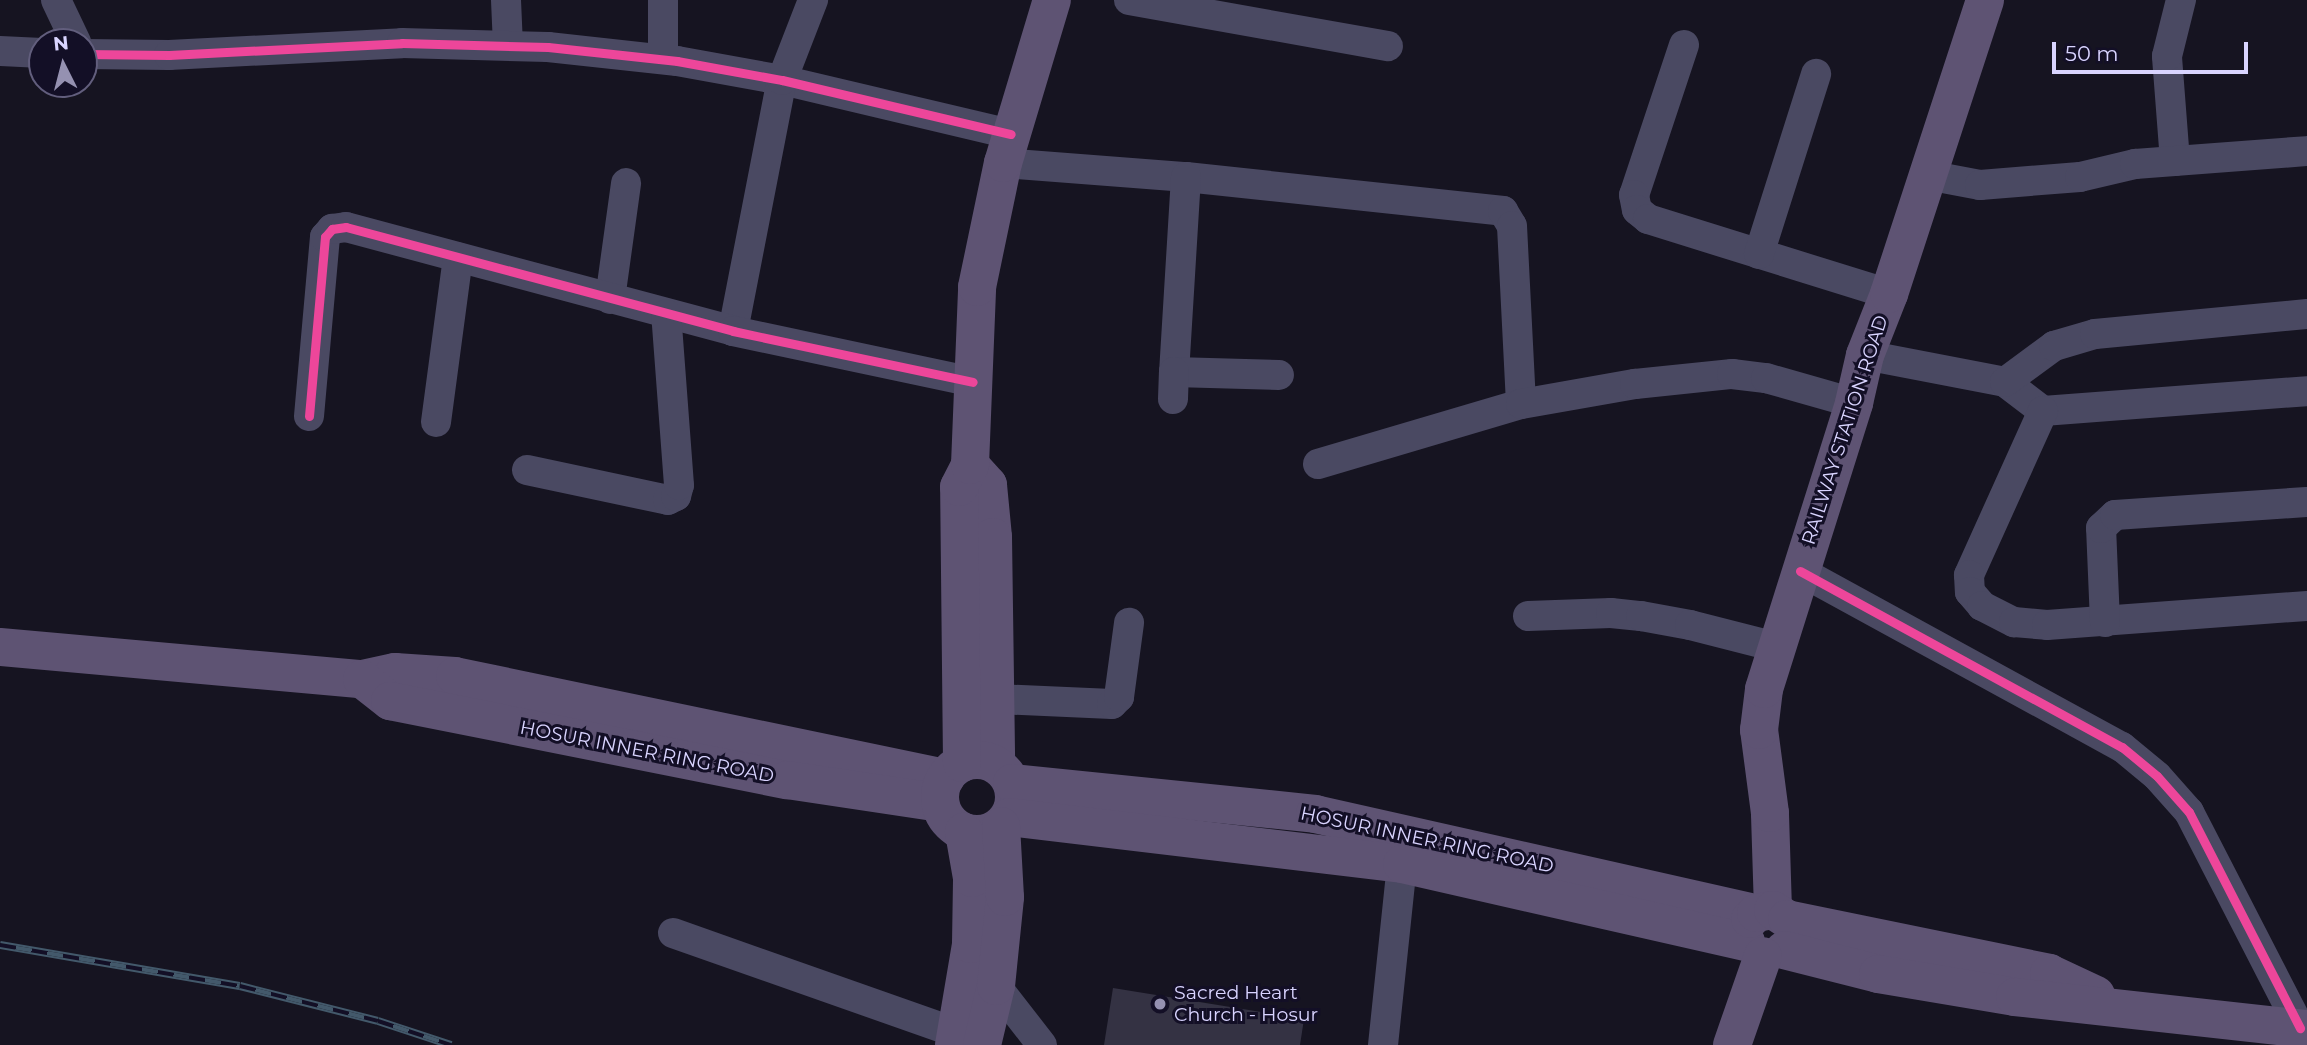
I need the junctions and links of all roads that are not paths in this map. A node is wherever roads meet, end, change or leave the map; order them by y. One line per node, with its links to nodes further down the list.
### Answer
1 (56, 0): 9 (street)
2 (506, 0): 11 (street)
3 (663, 0): 16 (street)
4 (813, 0): 18 (street)
5 (1052, 0): 19 (main road)
6 (1129, 0): 12 (street)
7 (1984, 0): 22 (main road, RAILWAY STATION ROAD)
8 (2181, 0): 21 (street)
9 (69, 28)
10 (1684, 45): 25 (street)
11 (508, 46): 15 (street); 16 (street)
12 (1388, 46)
13 (0, 51): 14 (street)
14 (28, 52)
15 (98, 54)
16 (663, 60): 18 (street)
17 (1816, 74): 25 (street)
18 (782, 80): 19 (street); 31 (street)
19 (1007, 148): 23 (street); 34 (main road)
20 (2307, 151): 21 (street)
21 (2175, 161): 22 (street)
22 (1927, 175): 27 (main road, RAILWAY STATION ROAD)
23 (1186, 177): 33 (street); 38 (street)
24 (626, 183): 28 (street)
25 (1759, 254): 27 (street)
26 (458, 257): 28 (street); 40 (street); 41 (street)
27 (1889, 294): 32 (main road, RAILWAY STATION ROAD)
28 (610, 299): 29 (street)
29 (666, 314): 31 (street); 44 (street)
30 (2307, 314): 35 (street)
31 (733, 331): 34 (street)
32 (1865, 355): 35 (street); 37 (main road, RAILWAY STATION ROAD)
33 (1279, 375)
34 (973, 382): 43 (main road)
35 (2005, 382): 39 (street)
36 (2307, 390): 39 (street)
37 (1854, 403): 38 (street); 46 (main road, RAILWAY STATION ROAD)
38 (1521, 404): 42 (street)
39 (2043, 411): 49 (street)
40 (309, 416)
41 (436, 422)
42 (1318, 464)
43 (970, 465): 53 (main road); 54 (main road)
44 (527, 470)
45 (2307, 502): 49 (street)
46 (1800, 571): 52 (main road, RAILWAY STATION ROAD); 59 (street)
47 (2307, 606): 49 (street)
48 (1528, 616): 52 (street)
49 (2105, 622)
50 (1129, 623): 53 (street)
51 (0, 647): 54 (main road, HOSUR INNER RING ROAD)
52 (1776, 647): 56 (main road, RAILWAY STATION ROAD)
53 (997, 699): 54 (main road)
54 (979, 796): 55 (main road, HOSUR INNER RING ROAD); 56 (main road, HOSUR INNER RING ROAD); 58 (main road); 60 (main road)
55 (1402, 863): 56 (main road, HOSUR INNER RING ROAD); 62 (street)
56 (1768, 932): 59 (main road, HOSUR INNER RING ROAD); 63 (main road, RAILWAY STATION ROAD)
57 (673, 933): 60 (street)
58 (996, 986): 60 (main road); 61 (street)
59 (2304, 1028)
60 (964, 1041)
61 (1042, 1045)
62 (1383, 1045)
63 (1732, 1045)

